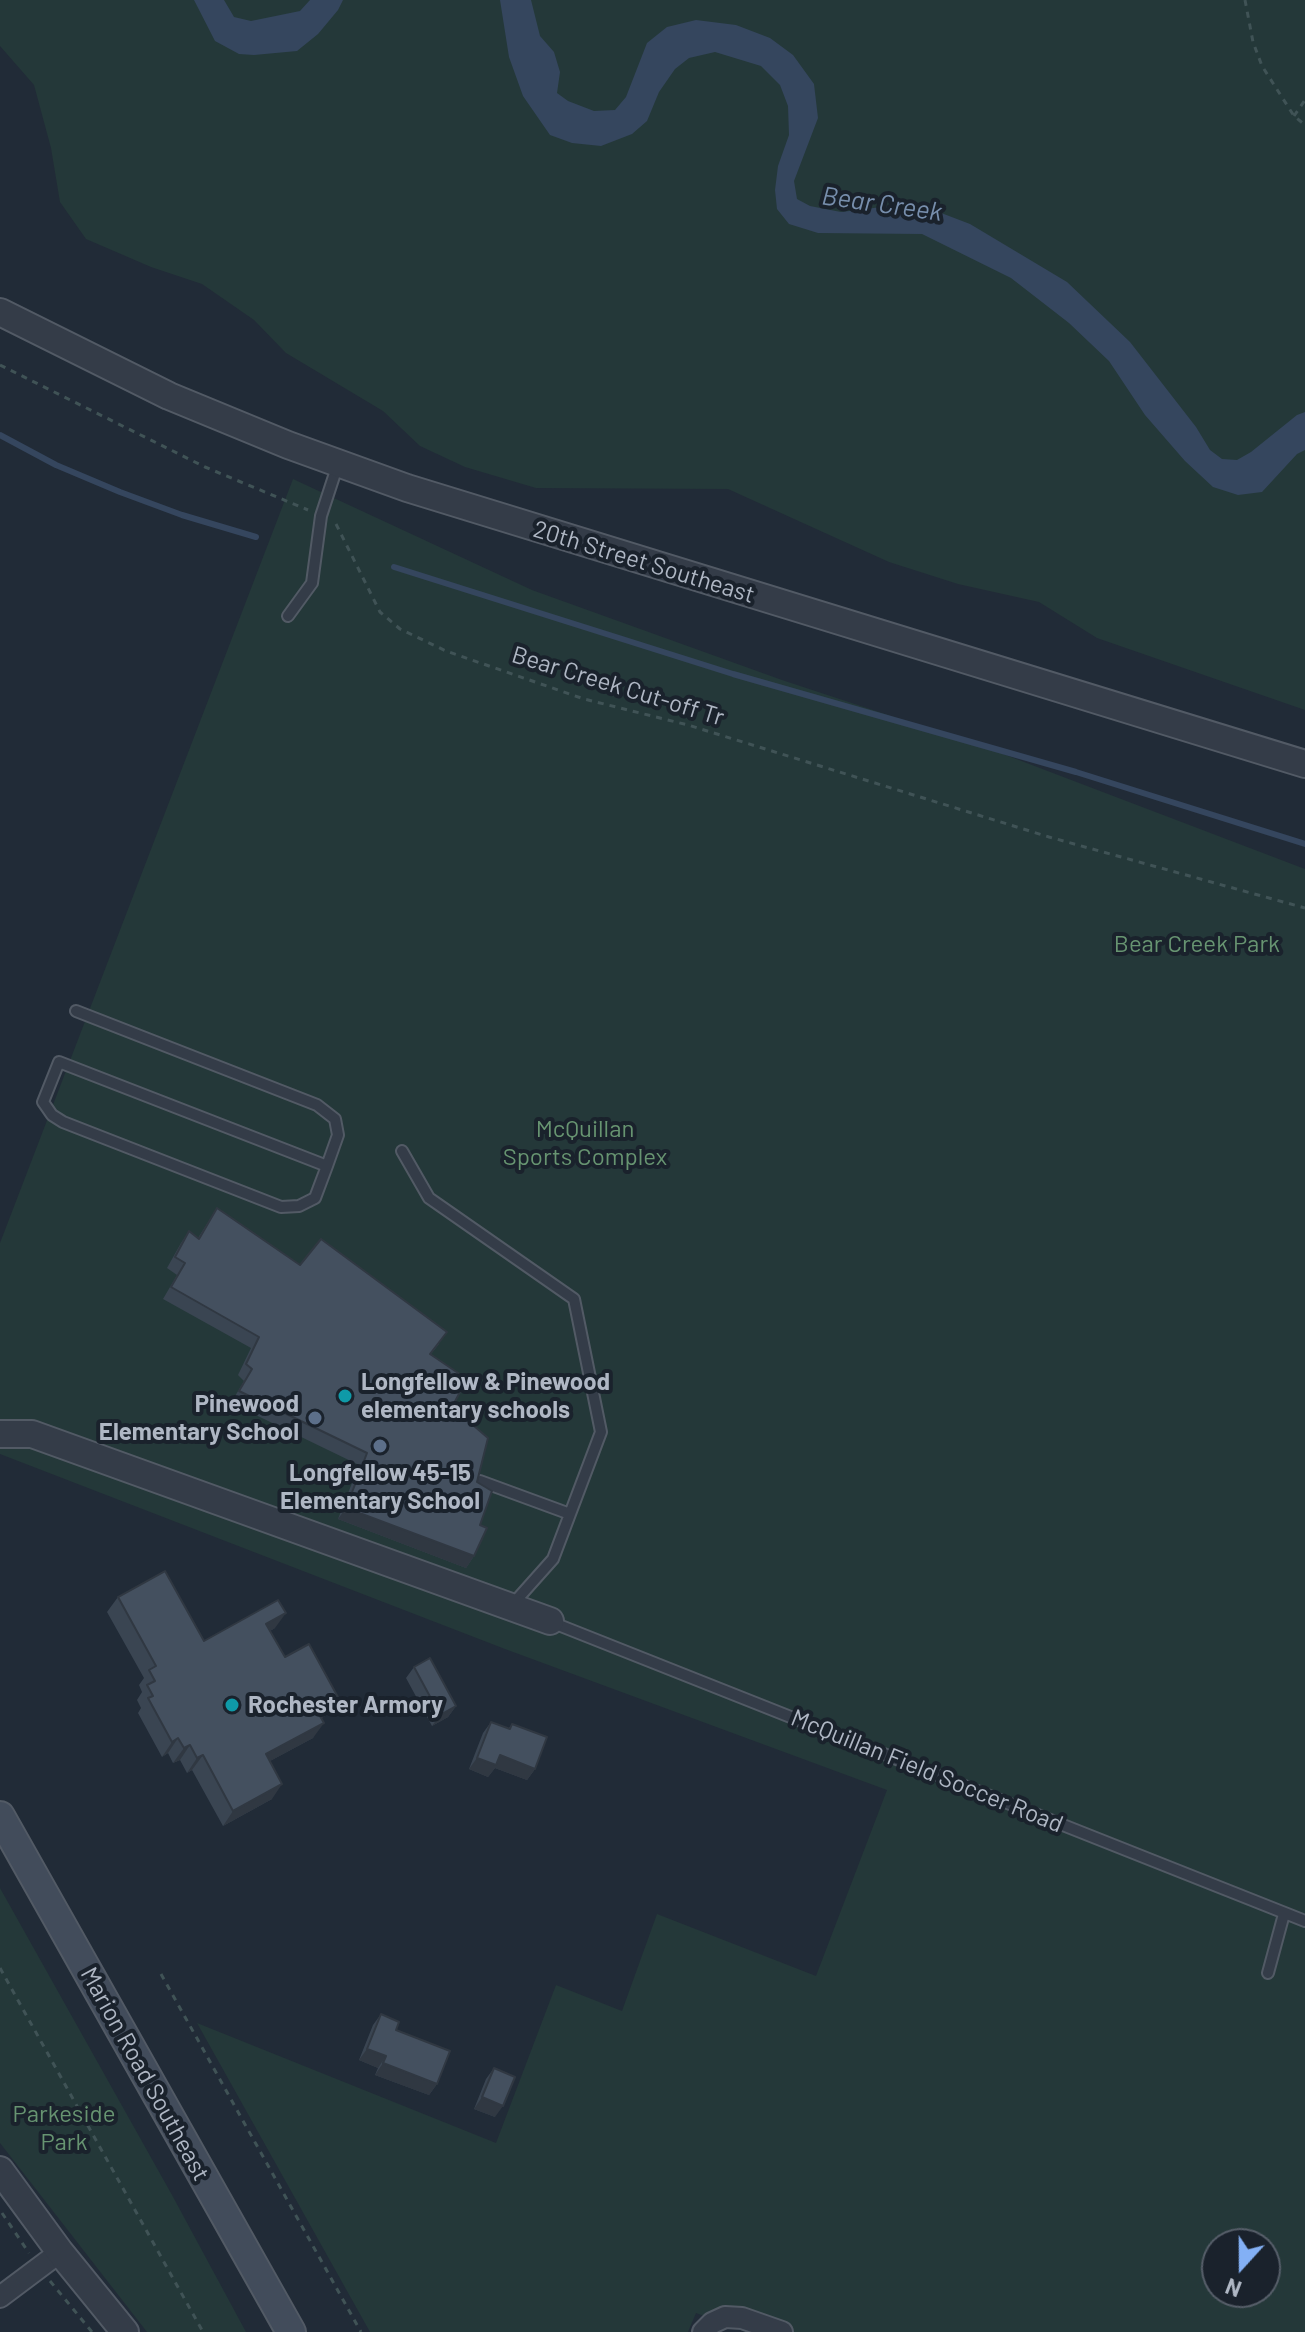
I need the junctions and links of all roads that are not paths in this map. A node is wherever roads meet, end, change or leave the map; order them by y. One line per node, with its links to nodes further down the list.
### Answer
1 (0, 312): 2 (street, 20th Street Southeast)
2 (338, 464): 3 (lane); 4 (street, 20th Street Southeast)
3 (288, 616)
4 (1305, 764)
5 (76, 1011): 7 (lane)
6 (402, 1151): 10 (lane)
7 (327, 1166): 7 (lane)
8 (0, 1434): 11 (street)
9 (480, 1481): 10 (lane)
10 (570, 1514): 11 (lane)
11 (510, 1607): 12 (street)
12 (550, 1621): 14 (lane, McQuillan Field Soccer Road)
13 (0, 1816): 21 (main road, Marion Road Southeast)
14 (1284, 1914): 15 (lane, McQuillan Field Soccer Road); 16 (lane)
15 (1305, 1921)
16 (1268, 1973)
17 (0, 2170): 18 (street)
18 (60, 2252): 19 (street); 20 (street)
19 (0, 2297)
20 (125, 2332)
21 (291, 2332)
22 (703, 2332): 23 (street)
23 (782, 2332)

